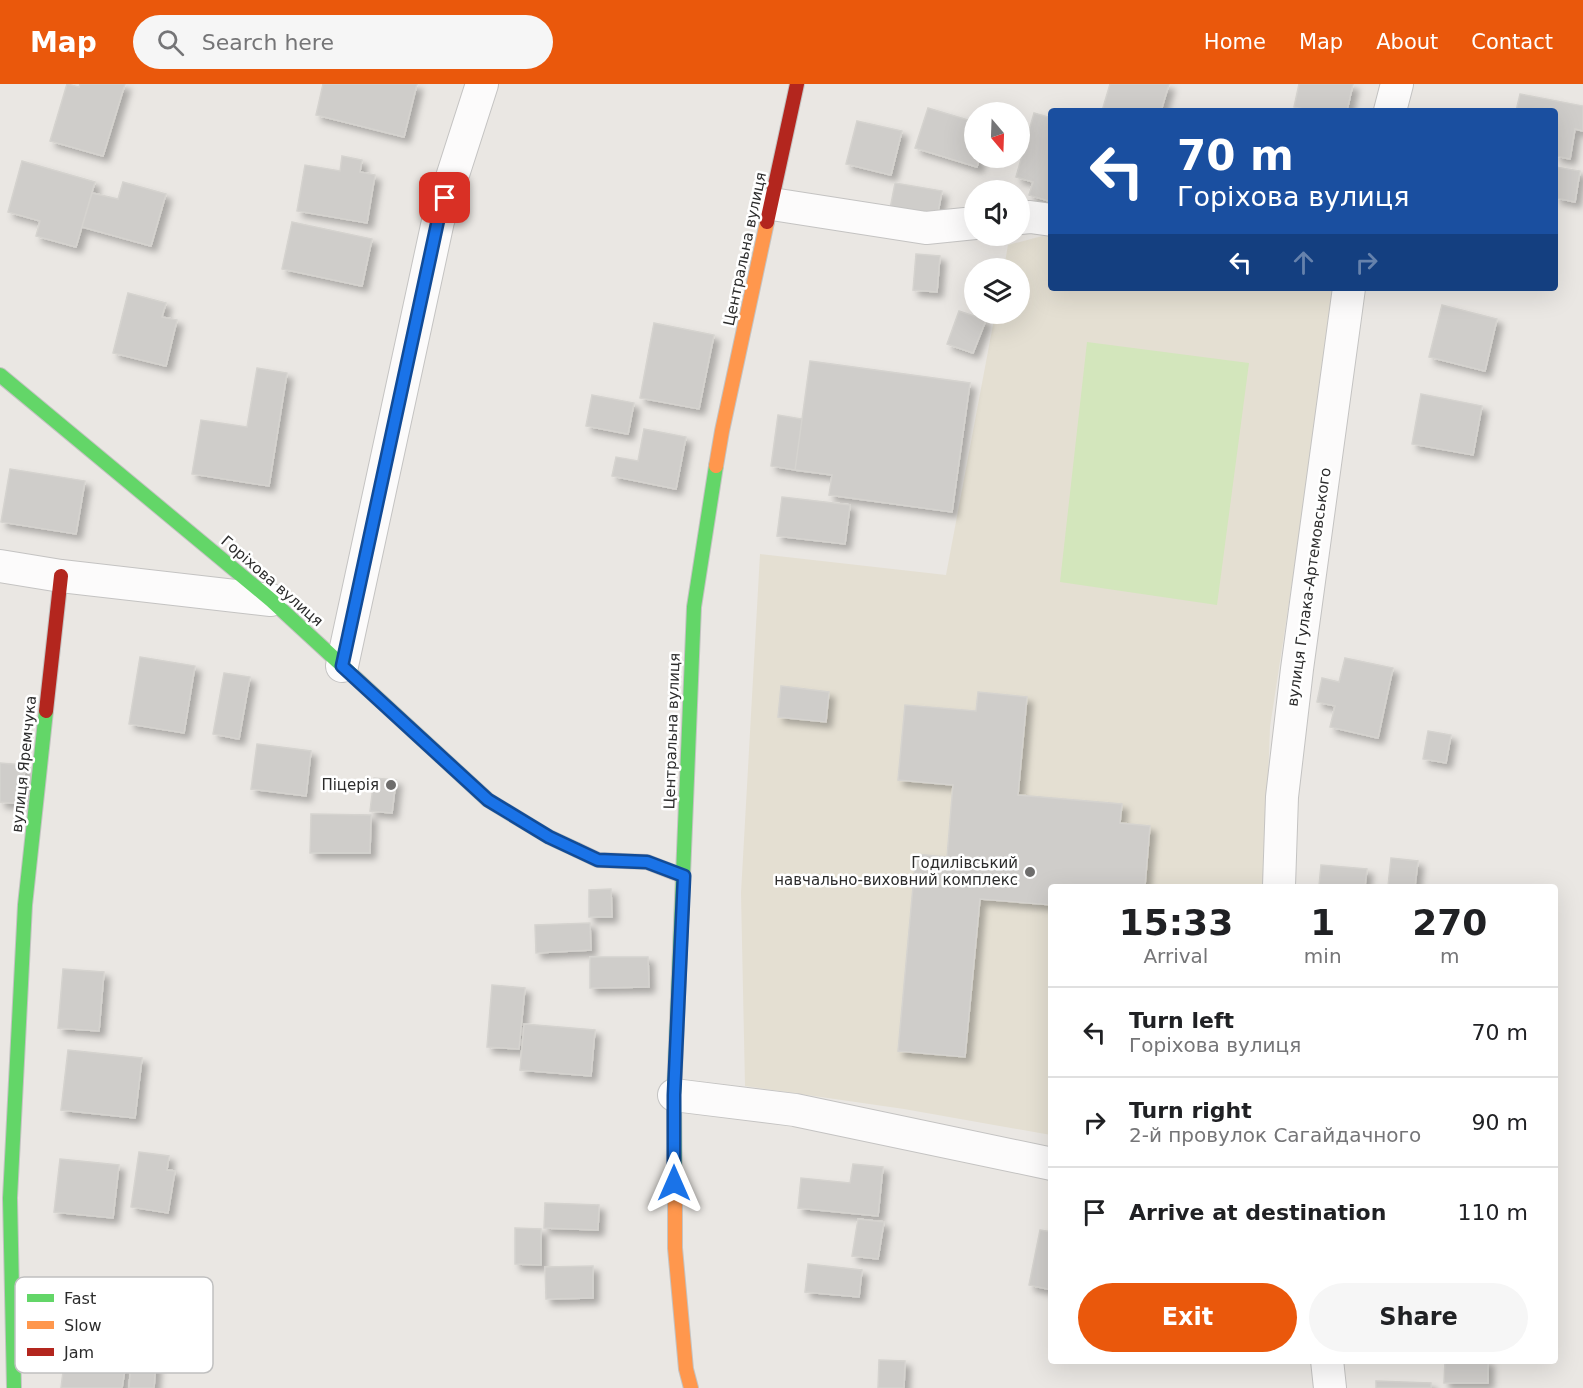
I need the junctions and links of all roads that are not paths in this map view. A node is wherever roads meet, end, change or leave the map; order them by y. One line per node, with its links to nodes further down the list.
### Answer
1 (482, 84): 14 (street)
2 (797, 84): 5 (street, Центральна вулиця)
3 (1397, 84): 4 (street)
4 (1391, 108)
5 (772, 204): 8 (street); 15 (street, Центральна вулиця)
6 (1030, 217): 7 (street)
7 (1048, 219)
8 (964, 224)
9 (1349, 291): 16 (street, вулиця Гулака-Артемовського)
10 (0, 375): 13 (street, Горіхова вулиця)
11 (0, 566): 12 (street)
12 (61, 576): 13 (street); 20 (street, вулиця Яремчука)
13 (271, 600): 14 (street, Горіхова вулиця)
14 (342, 666): 15 (street, Горіхова вулиця)
15 (684, 876): 17 (street, Центральна вулиця)
16 (1279, 884)
17 (674, 1095): 18 (street); 21 (street, Центральна вулиця)
18 (1048, 1163)
19 (1327, 1364): 22 (street)
20 (14, 1388)
21 (691, 1388)
22 (1330, 1388)

